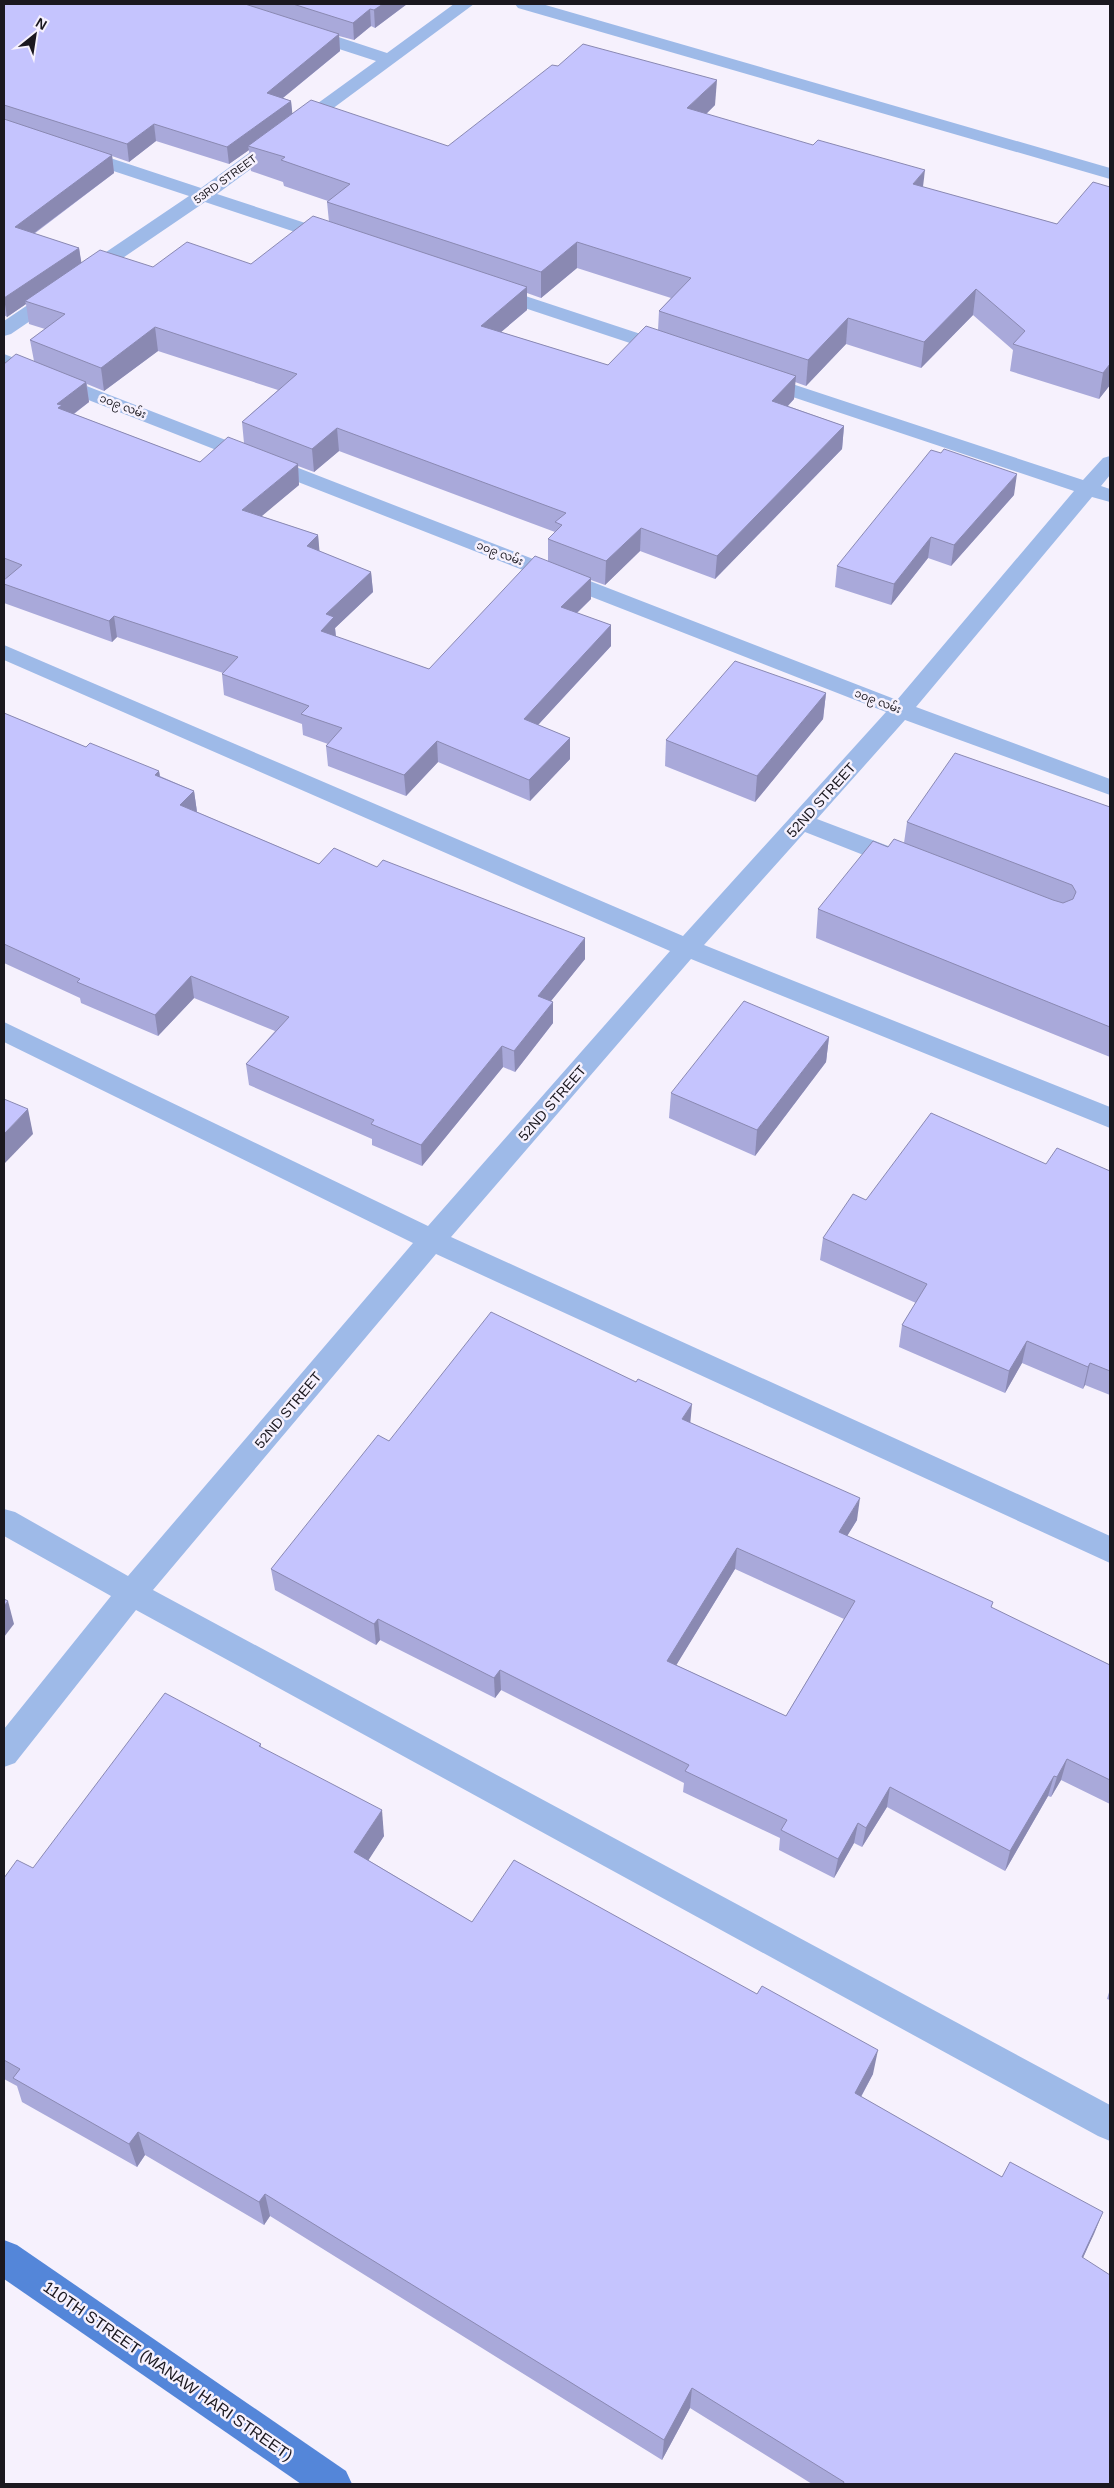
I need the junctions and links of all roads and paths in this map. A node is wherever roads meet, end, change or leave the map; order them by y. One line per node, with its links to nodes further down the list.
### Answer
1 (465, 4): 4 (street, 53RD STREET)
2 (524, 4): 6 (street)
3 (284, 25): 4 (street)
4 (389, 59): 7 (street, 53RD STREET)
5 (58, 146): 7 (street)
6 (1110, 174)
7 (203, 195): 8 (street); 10 (street, 53RD STREET)
8 (354, 245)
9 (476, 286): 11 (street)
10 (4, 330)
11 (693, 357)
12 (4, 360): 17 (street, ၁၀၉ လမ်း)
13 (740, 373): 15 (street)
14 (1110, 462): 15 (street, 52ND STREET)
15 (1099, 492): 17 (street, 52ND STREET)
16 (4, 652): 21 (street)
17 (901, 710): 18 (street, ၁၀၉ လမ်း); 19 (street, 52ND STREET)
18 (1110, 787)
19 (802, 822): 20 (street); 21 (street, 52ND STREET)
20 (920, 868)
21 (687, 948): 23 (street); 24 (street, 52ND STREET)
22 (4, 1031): 24 (street)
23 (1110, 1118)
24 (432, 1240): 26 (street); 27 (street, 52ND STREET)
25 (4, 1521): 27 (street)
26 (1110, 1550)
27 (132, 1593): 28 (street, 52ND STREET); 29 (street)
28 (4, 1753)
29 (1110, 2124)
30 (4, 2258): 31 (main road, 110TH STREET (MANAW HARI STREET))
31 (333, 2484)

